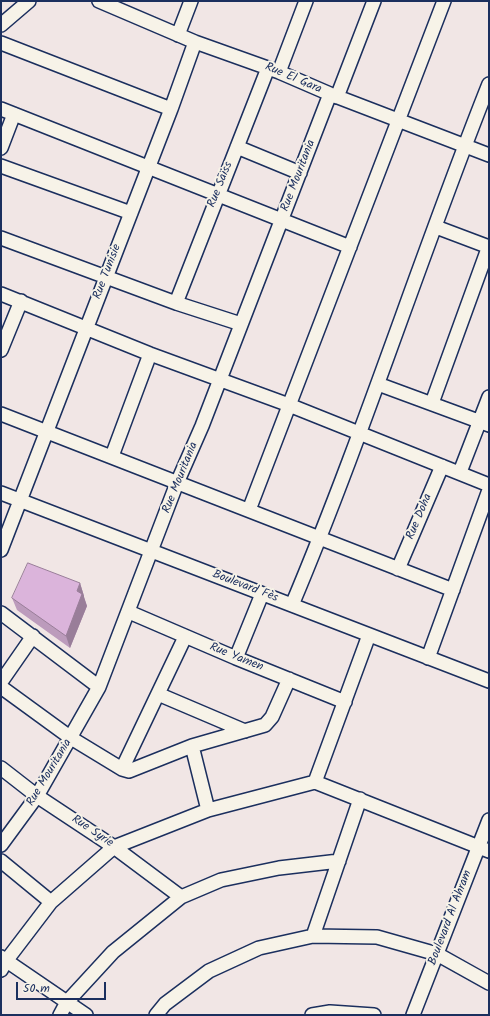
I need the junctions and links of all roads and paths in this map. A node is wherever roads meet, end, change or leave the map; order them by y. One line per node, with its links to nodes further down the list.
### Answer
1 (30, 1): 7 (street)
2 (99, 1): 8 (street, Rue El Gara)
3 (191, 1): 8 (street)
4 (306, 1): 11 (street, Rue Saïss)
5 (374, 1): 13 (street, Rue Mouritania)
6 (444, 1): 17 (street)
7 (1, 25)
8 (178, 34): 10 (street, Rue El Gara)
9 (1, 42): 15 (street)
10 (195, 42): 11 (street, Rue El Gara); 15 (street, Rue Tunisie)
11 (274, 70): 13 (street, Rue El Gara); 19 (street, Rue Saïss)
12 (489, 84): 18 (street)
13 (333, 96): 17 (street, Rue El Gara); 24 (street, Rue Mouritania)
14 (1, 109): 16 (street)
15 (171, 109): 23 (street, Rue Tunisie)
16 (14, 114): 20 (street); 23 (street)
17 (399, 120): 18 (street, Rue El Gara); 30 (street)
18 (465, 146): 21 (street, Rue El Gara); 28 (street)
19 (237, 147): 24 (street); 25 (street, Rue Saïss)
20 (1, 148)
21 (489, 155)
22 (1, 166): 26 (street)
23 (149, 167): 25 (street); 26 (street, Rue Tunisie)
24 (300, 173): 27 (street, Rue Mouritania)
25 (217, 194): 27 (street); 35 (street, Rue Saïss)
26 (131, 213): 32 (street, Rue Tunisie)
27 (282, 220): 30 (street); 36 (street, Rue Mouritania)
28 (436, 227): 31 (street); 41 (street)
29 (1, 238): 32 (street)
30 (350, 247): 44 (street)
31 (489, 247): 43 (street)
32 (106, 277): 35 (street); 37 (street, Rue Tunisie)
33 (1, 294): 34 (street)
34 (21, 301): 37 (street); 38 (street)
35 (176, 303): 36 (street)
36 (241, 324): 40 (street, Rue Mouritania)
37 (87, 327): 39 (street); 47 (street, Rue Tunisie)
38 (1, 350)
39 (150, 354): 40 (street); 49 (street)
40 (220, 379): 44 (street); 52 (street, Rue Mouritania)
41 (378, 384): 43 (street); 48 (street)
42 (489, 397): 46 (street)
43 (432, 404): 46 (street)
44 (289, 405): 48 (street); 57 (street)
45 (1, 414): 47 (street)
46 (484, 423): 51 (street)
47 (46, 432): 49 (street); 56 (street, Rue Tunisie)
48 (360, 433): 50 (street); 58 (street)
49 (112, 456): 52 (street)
50 (442, 466): 51 (street); 61 (street, Rue Doha)
51 (460, 472): 53 (street)
52 (177, 483): 57 (street); 60 (street, Rue Mouritania)
53 (489, 485)
54 (489, 490): 62 (street)
55 (1, 494): 56 (street, Boulevard Fès)
56 (20, 501): 59 (street, Rue Tunisie); 60 (street, Boulevard Fès)
57 (249, 510): 58 (street)
58 (320, 539): 61 (street); 64 (street)
59 (1, 550)
60 (152, 551): 63 (street, Boulevard Fès); 65 (street, Rue Mouritania)
61 (398, 568): 62 (street)
62 (453, 590): 71 (street)
63 (262, 594): 64 (street, Boulevard Fès); 70 (street)
64 (292, 605): 67 (street, Boulevard Fès)
65 (129, 612): 69 (street, Rue Yamen); 76 (street, Rue Mouritania)
66 (1, 613): 68 (street)
67 (369, 635): 71 (street, Boulevard Fès); 78 (street)
68 (33, 636): 74 (street); 76 (street)
69 (185, 637): 70 (street, Rue Yamen); 77 (street)
70 (236, 658): 72 (street, Rue Yamen)
71 (428, 658): 73 (street, Boulevard Fès)
72 (289, 679): 78 (street, Rue Yamen); 79 (street)
73 (489, 681)
74 (1, 682)
75 (1, 687): 80 (street)
76 (99, 687): 80 (street, Rue Mouritania)
77 (158, 694): 79 (street); 83 (street)
78 (345, 702): 84 (street)
79 (245, 731): 81 (street)
80 (71, 738): 83 (street); 85 (street, Rue Mouritania)
81 (192, 746): 83 (street); 87 (street)
82 (1, 768): 85 (street, Rue Syrie)
83 (122, 769)
84 (315, 782): 86 (street); 87 (street)
85 (38, 796): 89 (street, Rue Mouritania); 90 (street, Rue Syrie)
86 (360, 799): 91 (street); 93 (street)
87 (208, 810): 90 (street)
88 (489, 820): 91 (street, Boulevard Al Ahram)
89 (1, 845)
90 (114, 847): 94 (street, Rue Syrie); 95 (street)
91 (484, 849): 97 (street, Boulevard Al Ahram)
92 (1, 861): 95 (street)
93 (339, 861): 94 (street); 96 (street)
94 (181, 897): 100 (street)
95 (52, 902): 98 (street)
96 (313, 936): 97 (street); 103 (street)
97 (437, 954): 99 (street); 106 (street, Boulevard Al Ahram)
98 (3, 963): 100 (street)
99 (489, 983)
100 (67, 1002): 101 (street); 102 (street)
101 (60, 1015)
102 (86, 1015)
103 (156, 1015)
104 (312, 1015): 105 (street)
105 (374, 1015)
106 (413, 1015)

